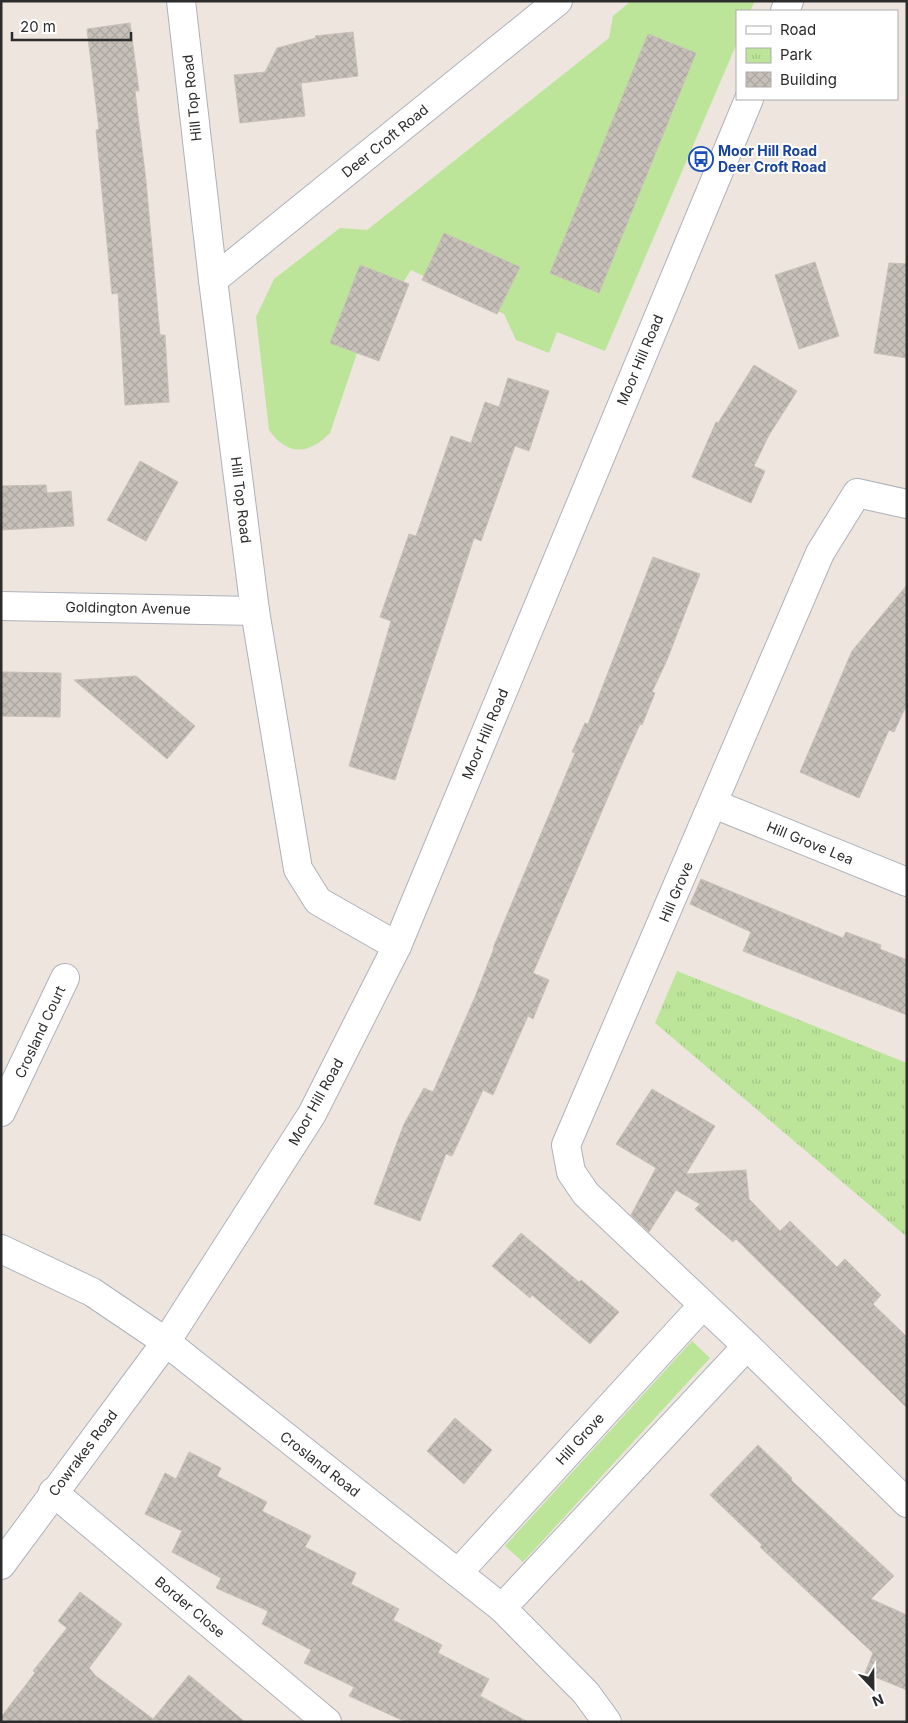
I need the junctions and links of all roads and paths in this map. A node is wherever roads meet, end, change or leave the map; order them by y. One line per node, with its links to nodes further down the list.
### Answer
1 (181, 1): 4 (street, Hill Top Road)
2 (558, 1): 4 (street, Deer Croft Road)
3 (749, 100): 10 (street, Moor Hill Road)
4 (213, 280): 7 (street, Hill Top Road)
5 (907, 504): 8 (street, Hill Grove)
6 (1, 606): 7 (street, Goldington Avenue)
7 (255, 611): 10 (street, Hill Top Road)
8 (714, 804): 9 (street, Hill Grove Lea); 14 (street, Hill Grove)
9 (907, 882)
10 (397, 946): 15 (street, Moor Hill Road)
11 (65, 978): 12 (street, Crosland Court)
12 (1, 1112)
13 (1, 1248): 15 (street, Crosland Road)
14 (703, 1304): 16 (street, Hill Grove); 20 (street, Hill Grove)
15 (166, 1342): 17 (street, Cowrakes Road); 20 (street, Crosland Road)
16 (747, 1346): 18 (street, Hill Grove); 21 (street)
17 (53, 1492): 19 (street, Cowrakes Road); 22 (street, Border Close)
18 (907, 1503)
19 (1, 1565)
20 (458, 1572): 21 (street, Crosland Road)
21 (502, 1608): 23 (street, Crosland Road)
22 (327, 1722)
23 (607, 1722)

